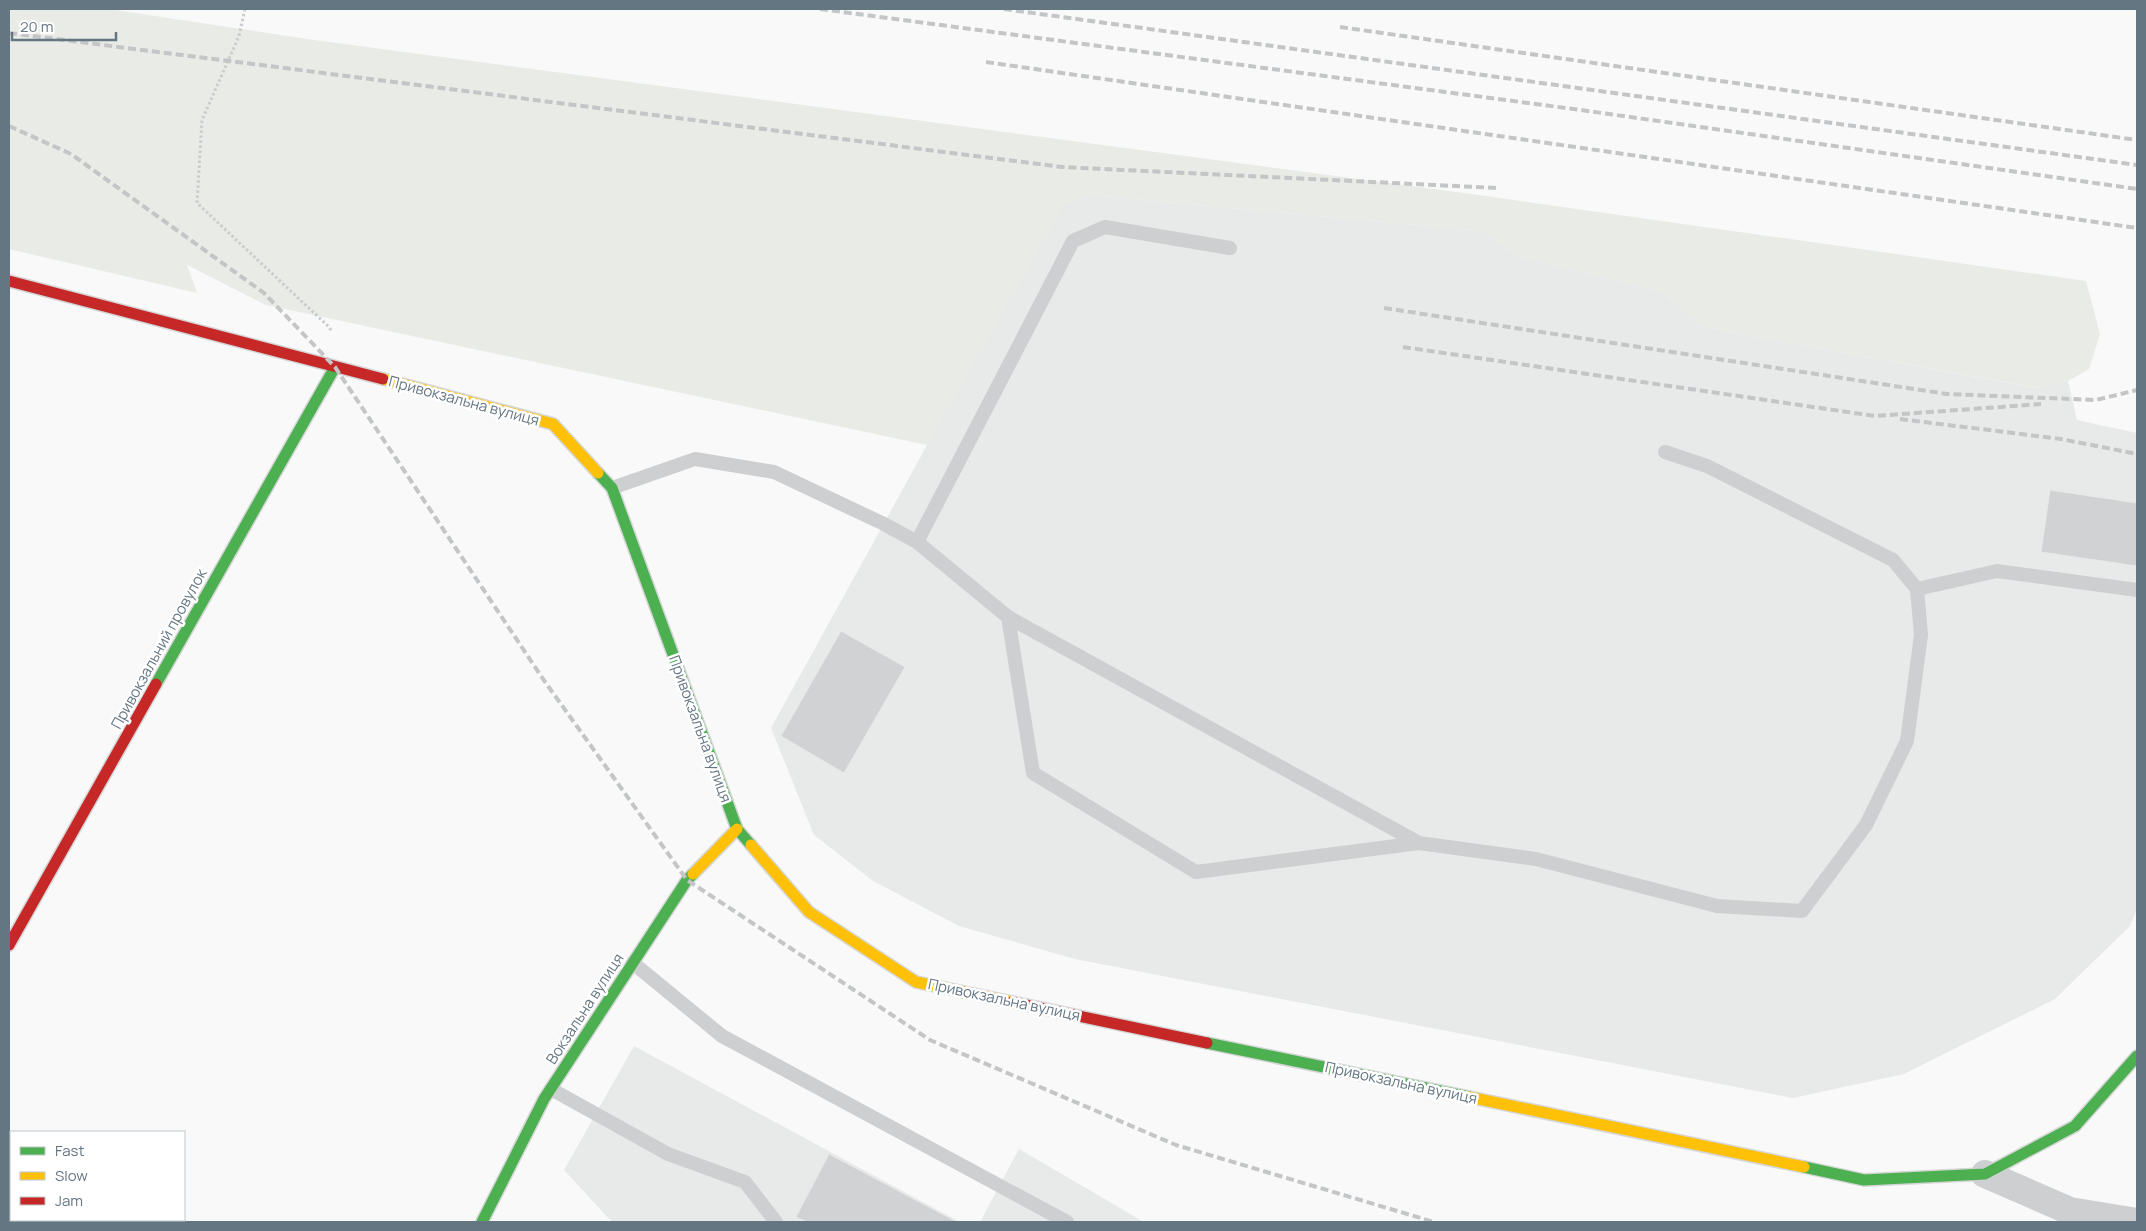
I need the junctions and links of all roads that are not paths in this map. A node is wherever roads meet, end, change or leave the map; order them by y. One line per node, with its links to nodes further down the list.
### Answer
1 (1230, 248): 6 (lane)
2 (9, 281): 3 (main road, Привокзальна вулиця)
3 (335, 367): 5 (main road, Привокзальна вулиця); 12 (main road, Привокзальний провулок)
4 (1664, 452): 7 (lane)
5 (612, 488): 6 (lane); 10 (main road, Привокзальна вулиця)
6 (917, 542): 9 (lane)
7 (1917, 590): 8 (lane); 11 (lane)
8 (2137, 590)
9 (1008, 617): 11 (lane); 11 (lane)
10 (737, 829): 13 (main road, Вокзальна вулиця); 16 (main road, Привокзальна вулиця)
11 (1419, 843)
12 (9, 945)
13 (633, 963): 15 (main road, Вокзальна вулиця); 19 (lane)
14 (2137, 1056): 16 (main road)
15 (551, 1089): 17 (main road, Вокзальна вулиця); 18 (lane)
16 (1985, 1174): 20 (street, Привокзальна вулиця)
17 (482, 1222)
18 (776, 1222)
19 (1067, 1222)
20 (2137, 1222)

